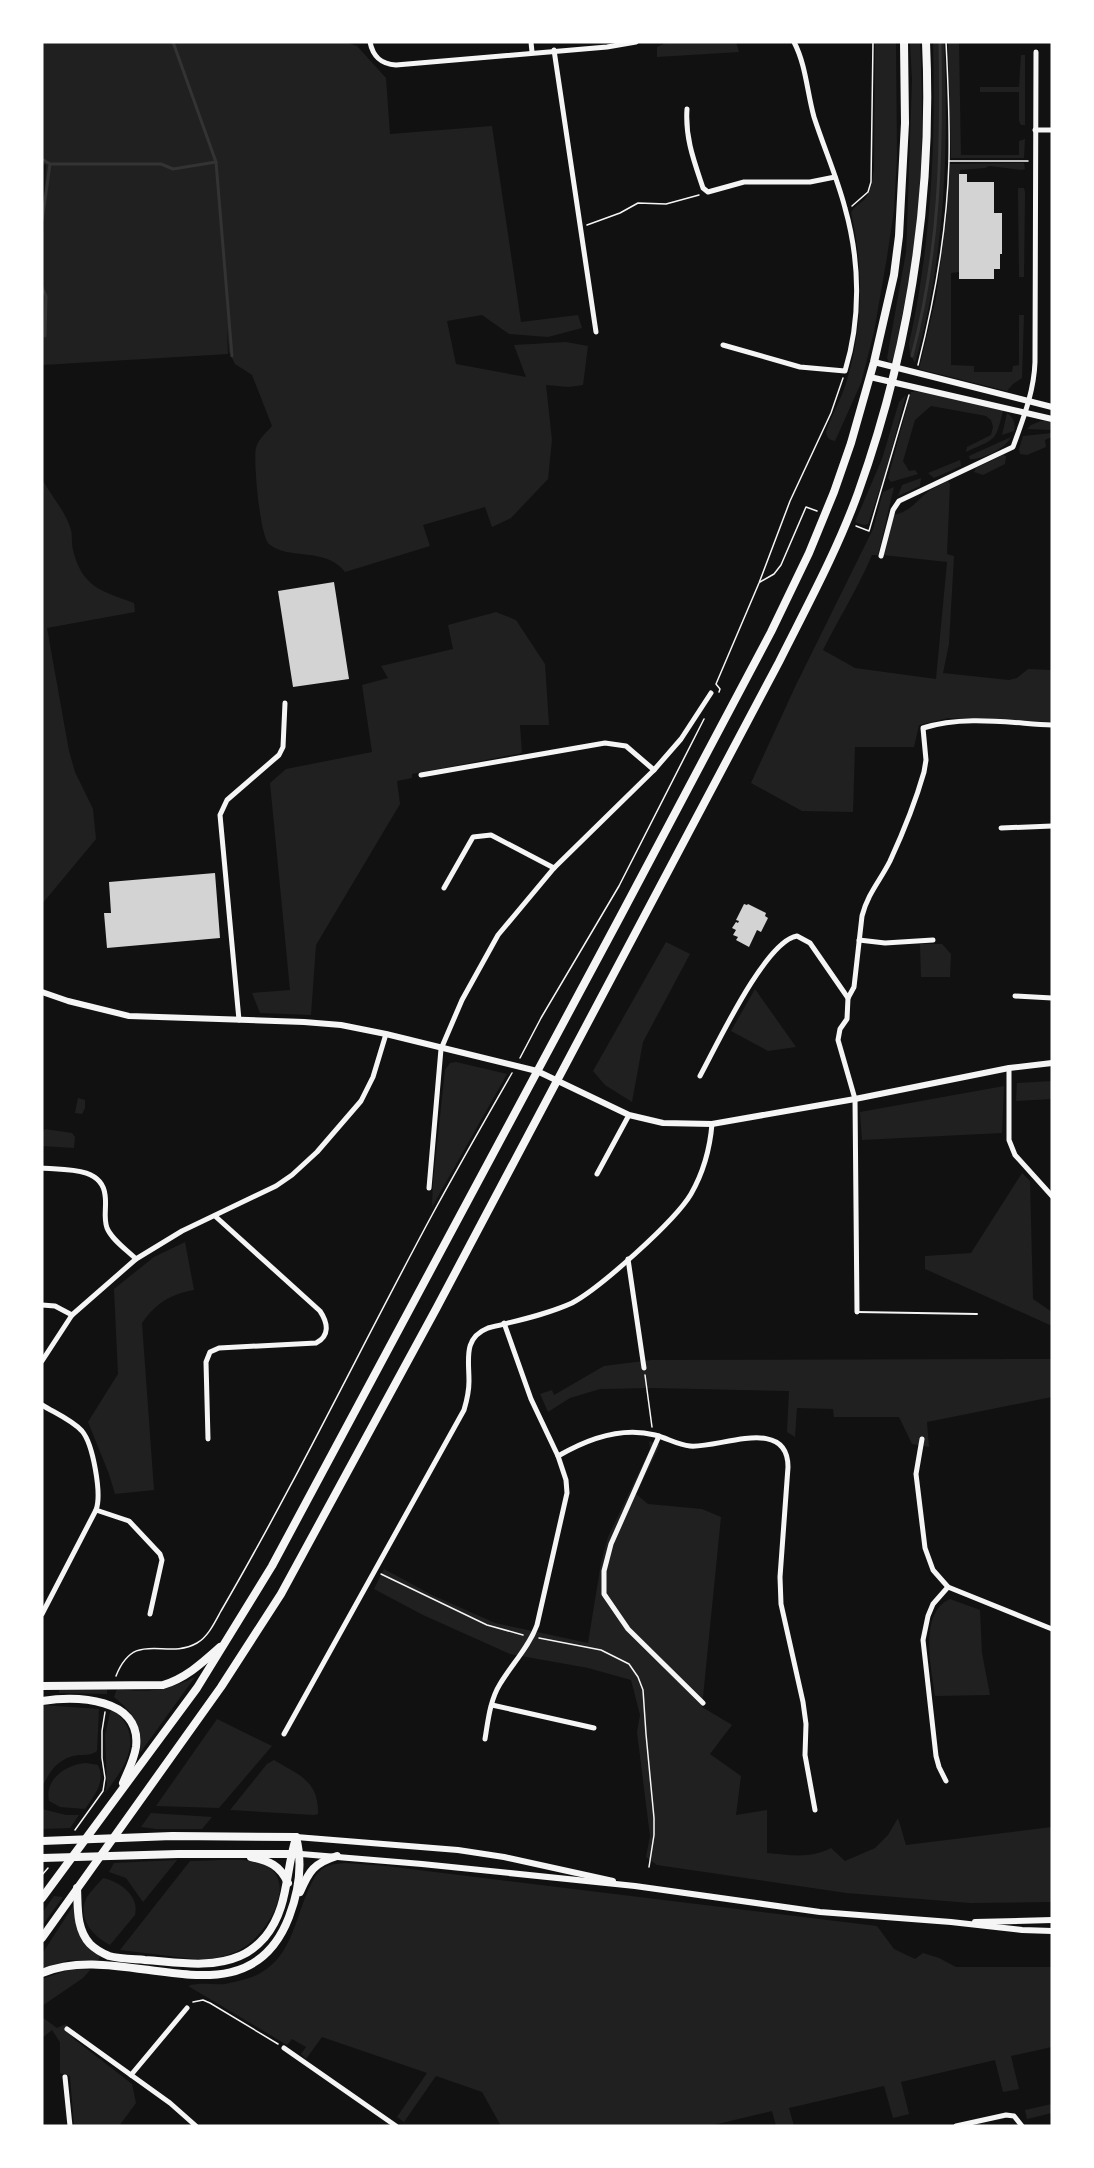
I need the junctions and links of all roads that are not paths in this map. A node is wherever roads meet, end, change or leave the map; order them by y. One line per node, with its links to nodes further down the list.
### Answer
1 (370, 42): 8 (street)
2 (531, 42): 8 (street)
3 (636, 42): 7 (street)
4 (794, 42): 13 (street)
5 (904, 42): 16 (main road)
6 (926, 42): 17 (main road)
7 (554, 50): 8 (street); 14 (street)
8 (532, 52)
9 (1036, 52): 11 (street)
10 (687, 109): 13 (street)
11 (1035, 130): 12 (street); 20 (street)
12 (1052, 130)
13 (835, 177): 15 (street)
14 (596, 332)
15 (723, 345)
16 (874, 362): 17 (street); 18 (main road)
17 (896, 367): 19 (main road); 20 (street)
18 (870, 377): 19 (street); 45 (main road)
19 (892, 382): 22 (street); 47 (main road)
20 (1028, 401): 21 (street); 22 (street)
21 (1052, 407)
22 (1025, 413): 23 (street); 24 (street)
23 (1052, 418)
24 (880, 556)
25 (711, 693): 28 (street)
26 (285, 703): 40 (street)
27 (1052, 725): 34 (street)
28 (654, 770): 29 (street); 32 (street)
29 (421, 776)
30 (1052, 826): 31 (street)
31 (1001, 828)
32 (554, 868): 33 (street); 42 (street)
33 (444, 888)
34 (859, 940): 35 (street); 38 (street)
35 (933, 940)
36 (42, 992): 40 (street)
37 (1015, 996): 39 (street)
38 (848, 998): 46 (street); 48 (street)
39 (1052, 998)
40 (239, 1020): 41 (street)
41 (386, 1034): 42 (street); 55 (street)
42 (441, 1049): 45 (street); 53 (street)
43 (1052, 1063): 44 (street)
44 (1009, 1068): 48 (street); 54 (street)
45 (537, 1071): 47 (street); 75 (main road)
46 (700, 1076)
47 (557, 1080): 49 (street); 95 (main road)
48 (855, 1099): 50 (street); 59 (street)
49 (629, 1115): 50 (street); 52 (street)
50 (711, 1124): 57 (street)
51 (42, 1168): 56 (street)
52 (597, 1174)
53 (429, 1188)
54 (1052, 1196)
55 (215, 1216): 56 (street); 67 (street)
56 (136, 1259): 61 (street)
57 (628, 1259): 62 (street); 64 (street)
58 (42, 1305): 61 (street)
59 (857, 1312): 60 (lane)
60 (977, 1314)
61 (72, 1316): 63 (street)
62 (504, 1323): 69 (street); 81 (street)
63 (42, 1361)
64 (644, 1368)
65 (42, 1405): 70 (street)
66 (656, 1435): 69 (street); 78 (street); 85 (street)
67 (208, 1439)
68 (922, 1439): 71 (street)
69 (558, 1456): 79 (street)
70 (96, 1510): 72 (street); 73 (street)
71 (948, 1587): 74 (street); 83 (street)
72 (42, 1614)
73 (150, 1614)
74 (1052, 1629)
75 (228, 1640): 76 (main road); 84 (main road)
76 (42, 1686)
77 (42, 1701): 84 (main road)
78 (703, 1703)
79 (492, 1705): 80 (street); 82 (street)
80 (594, 1728)
81 (284, 1734)
82 (485, 1739)
83 (946, 1781)
84 (118, 1795): 96 (main road)
85 (815, 1810)
86 (296, 1837): 87 (main road); 89 (main road); 90 (main road); 94 (street)
87 (42, 1841)
88 (241, 1854): 89 (main road); 92 (main road); 93 (main road)
89 (291, 1854): 90 (main road); 93 (main road)
90 (301, 1854): 91 (street); 97 (main road)
91 (337, 1856): 94 (street); 97 (main road)
92 (42, 1858)
93 (288, 1884): 95 (main road)
94 (635, 1886): 99 (street)
95 (76, 1887): 101 (main road)
96 (42, 1898)
97 (294, 1904): 102 (main road)
98 (1052, 1920): 99 (street)
99 (951, 1922): 100 (street)
100 (1052, 1931)
101 (42, 1938)
102 (42, 1973)
103 (187, 2008): 106 (street)
104 (67, 2029): 106 (street)
105 (284, 2048): 110 (street)
106 (130, 2075): 109 (street)
107 (65, 2077): 108 (street)
108 (70, 2126)
109 (196, 2126)
110 (396, 2126)
111 (956, 2126): 112 (street)
112 (1022, 2126)

